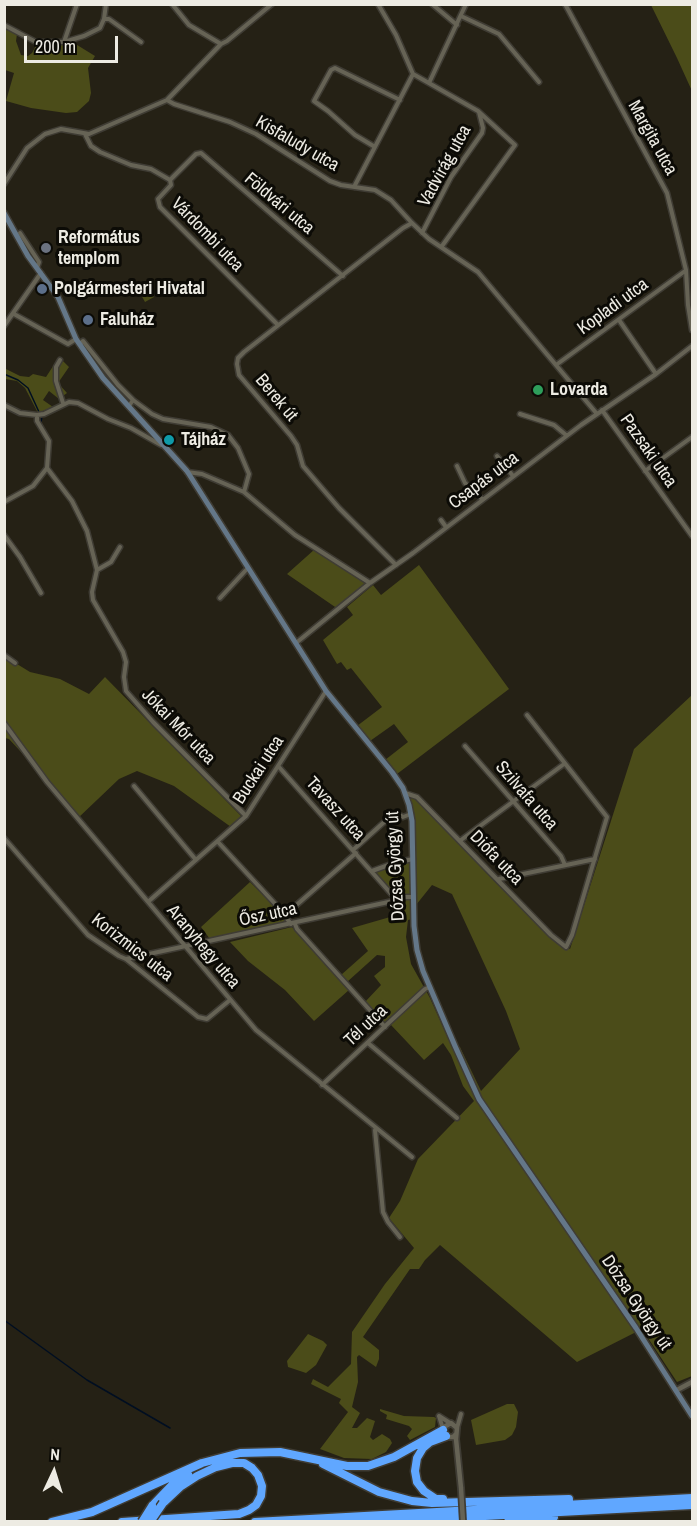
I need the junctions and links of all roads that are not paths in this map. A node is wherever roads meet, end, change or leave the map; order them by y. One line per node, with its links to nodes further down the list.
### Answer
1 (77, 4): 13 (street)
2 (106, 4): 10 (street)
3 (172, 4): 15 (street)
4 (272, 4): 15 (street)
5 (378, 4): 16 (street)
6 (432, 4): 12 (street)
7 (466, 4): 9 (street)
8 (565, 4): 33 (street, Margita utca)
9 (461, 16): 12 (street); 17 (street)
10 (104, 19): 13 (street); 14 (street)
11 (4, 25): 13 (street)
12 (457, 25): 18 (street)
13 (64, 42)
14 (141, 42)
15 (221, 44): 19 (street)
16 (413, 74): 18 (street); 20 (street)
17 (539, 82)
18 (429, 83): 21 (street)
19 (167, 100): 22 (street); 26 (street, Kisfaludy utca)
20 (400, 100): 23 (street); 23 (street)
21 (478, 111): 30 (street, Vadvirág utca); 31 (street)
22 (85, 134): 24 (street, Várdombi utca); 25 (street)
23 (375, 147): 26 (street)
24 (170, 180): 34 (street, Földvári utca); 38 (street, Várdombi utca)
25 (4, 184)
26 (354, 187): 28 (street, Kisfaludy utca)
27 (4, 213): 32 (main road, Dózsa György út)
28 (412, 223): 30 (street, Kisfaludy utca); 34 (street, Berek út)
29 (20, 233): 32 (street, Dózsa György út)
30 (422, 233): 31 (street, Kisfaludy utca)
31 (442, 246): 43 (street, Kisfaludy utca)
32 (39, 270): 35 (street); 40 (main road, Dózsa György út)
33 (686, 270): 36 (street, Kopladi utca); 39 (street, Margita utca)
34 (343, 276): 38 (street, Berek út)
35 (14, 314): 37 (street); 40 (street)
36 (619, 320): 43 (street, Kopladi utca); 44 (street)
37 (4, 326)
38 (278, 326): 72 (street, Berek út)
39 (693, 330)
40 (78, 341): 45 (street, Dózsa György út); 48 (main road, Dózsa György út)
41 (693, 346): 44 (street, Csapás utca)
42 (60, 360): 46 (street)
43 (555, 365): 49 (street, Kisfaludy utca)
44 (656, 374): 50 (street, Csapás utca)
45 (134, 400): 48 (street); 64 (street, Dózsa György út)
46 (63, 404): 53 (street); 57 (street)
47 (4, 405): 53 (street)
48 (129, 406): 57 (main road, Dózsa György út)
49 (592, 409): 52 (street, Kisfaludy utca); 54 (street)
50 (602, 410): 52 (street, Csapás utca); 62 (street, Pazsaki utca)
51 (520, 414): 55 (street)
52 (597, 414): 54 (street, Csapás utca)
53 (37, 415): 60 (street)
54 (591, 417): 55 (street, Csapás utca)
55 (566, 435): 63 (street, Csapás utca)
56 (693, 437): 62 (street)
57 (165, 446): 61 (main road, Dózsa György út)
58 (497, 456): 63 (street)
59 (457, 466): 65 (street)
60 (48, 468): 66 (street); 74 (street, Jókai Mór utca)
61 (187, 471): 64 (street); 73 (main road, Dózsa György út)
62 (645, 471): 70 (street, Pazsaki utca)
63 (513, 476): 65 (street, Csapás utca)
64 (244, 492): 75 (street)
65 (482, 499): 68 (street, Csapás utca)
66 (4, 502)
67 (441, 520): 68 (street)
68 (446, 527): 72 (street, Csapás utca)
69 (4, 535): 76 (street)
70 (693, 536)
71 (120, 547): 74 (street)
72 (396, 565): 75 (street, Csapás utca)
73 (248, 569): 77 (street); 78 (main road, Dózsa György út)
74 (97, 570): 91 (street, Jókai Mór utca)
75 (370, 583): 78 (street, Csapás utca)
76 (41, 593)
77 (220, 598)
78 (296, 643): 81 (main road, Dózsa György út)
79 (4, 655): 80 (street)
80 (15, 663)
81 (326, 691): 86 (street, Buckai utca); 88 (main road, Dózsa György út)
82 (527, 715): 85 (street)
83 (4, 723): 104 (street, Aranyhegy utca)
84 (465, 746): 89 (street, Szilvafa utca)
85 (564, 764): 89 (street); 97 (street)
86 (279, 767): 91 (street, Buckai utca); 95 (street, Tavasz utca)
87 (134, 786): 98 (street)
88 (405, 793): 90 (main road, Dózsa György út); 93 (street, Diófa utca)
89 (512, 801): 93 (street); 99 (street, Szilvafa utca)
90 (411, 814): 95 (street); 96 (main road, Dózsa György út)
91 (246, 816): 94 (street, Buckai utca)
92 (4, 838): 108 (street, Korizmics utca)
93 (461, 840): 101 (street, Diófa utca)
94 (218, 842): 98 (street, Buckai utca); 105 (street)
95 (354, 851): 100 (street, Tavasz utca); 105 (street)
96 (413, 859): 100 (street); 103 (main road, Dózsa György út)
97 (595, 859): 99 (street); 101 (street, Diófa utca)
98 (196, 860): 104 (street, Buckai utca)
99 (565, 865): 101 (street)
100 (372, 871): 102 (street, Tavasz utca)
101 (499, 879)
102 (394, 897): 103 (street, Ősz utca); 106 (street, Ősz utca)
103 (413, 897): 109 (main road, Dózsa György út)
104 (149, 902): 107 (street, Aranyhegy utca)
105 (285, 915): 106 (street)
106 (293, 924): 107 (street, Ősz utca); 111 (street)
107 (185, 946): 108 (street, Ősz utca); 110 (street, Aranyhegy utca)
108 (126, 959): 110 (street, Korizmics utca)
109 (430, 987): 111 (street, Tél utca); 119 (main road, Dózsa György út)
110 (230, 1000): 113 (street, Aranyhegy utca)
111 (385, 1027): 112 (street, Tél utca)
112 (368, 1043): 113 (street, Tél utca); 114 (street)
113 (322, 1085): 115 (street, Aranyhegy utca)
114 (457, 1118)
115 (375, 1129): 116 (street, Aranyhegy utca); 117 (street)
116 (412, 1158)
117 (400, 1237)
118 (693, 1382): 119 (street)
119 (677, 1390): 120 (main road, Dózsa György út)
120 (693, 1416)
121 (450, 1423): 122 (street); 122 (street); 123 (street); 123 (street)
122 (457, 1431): 123 (street); 125 (street)
123 (445, 1433): 124 (highway); 125 (street); 129 (highway)
124 (298, 1455): 126 (highway); 129 (highway)
125 (458, 1459): 138 (street, bridge)
126 (214, 1460): 132 (highway); 134 (highway, bridge)
127 (693, 1498): 128 (highway)
128 (648, 1500): 129 (highway); 136 (highway)
129 (473, 1501)
130 (693, 1505): 131 (highway)
131 (640, 1507): 137 (highway); 139 (highway)
132 (52, 1521)
133 (122, 1521): 135 (highway, bridge)
134 (142, 1521)
135 (150, 1521)
136 (255, 1521)
137 (372, 1521)
138 (463, 1521)
139 (508, 1521)

